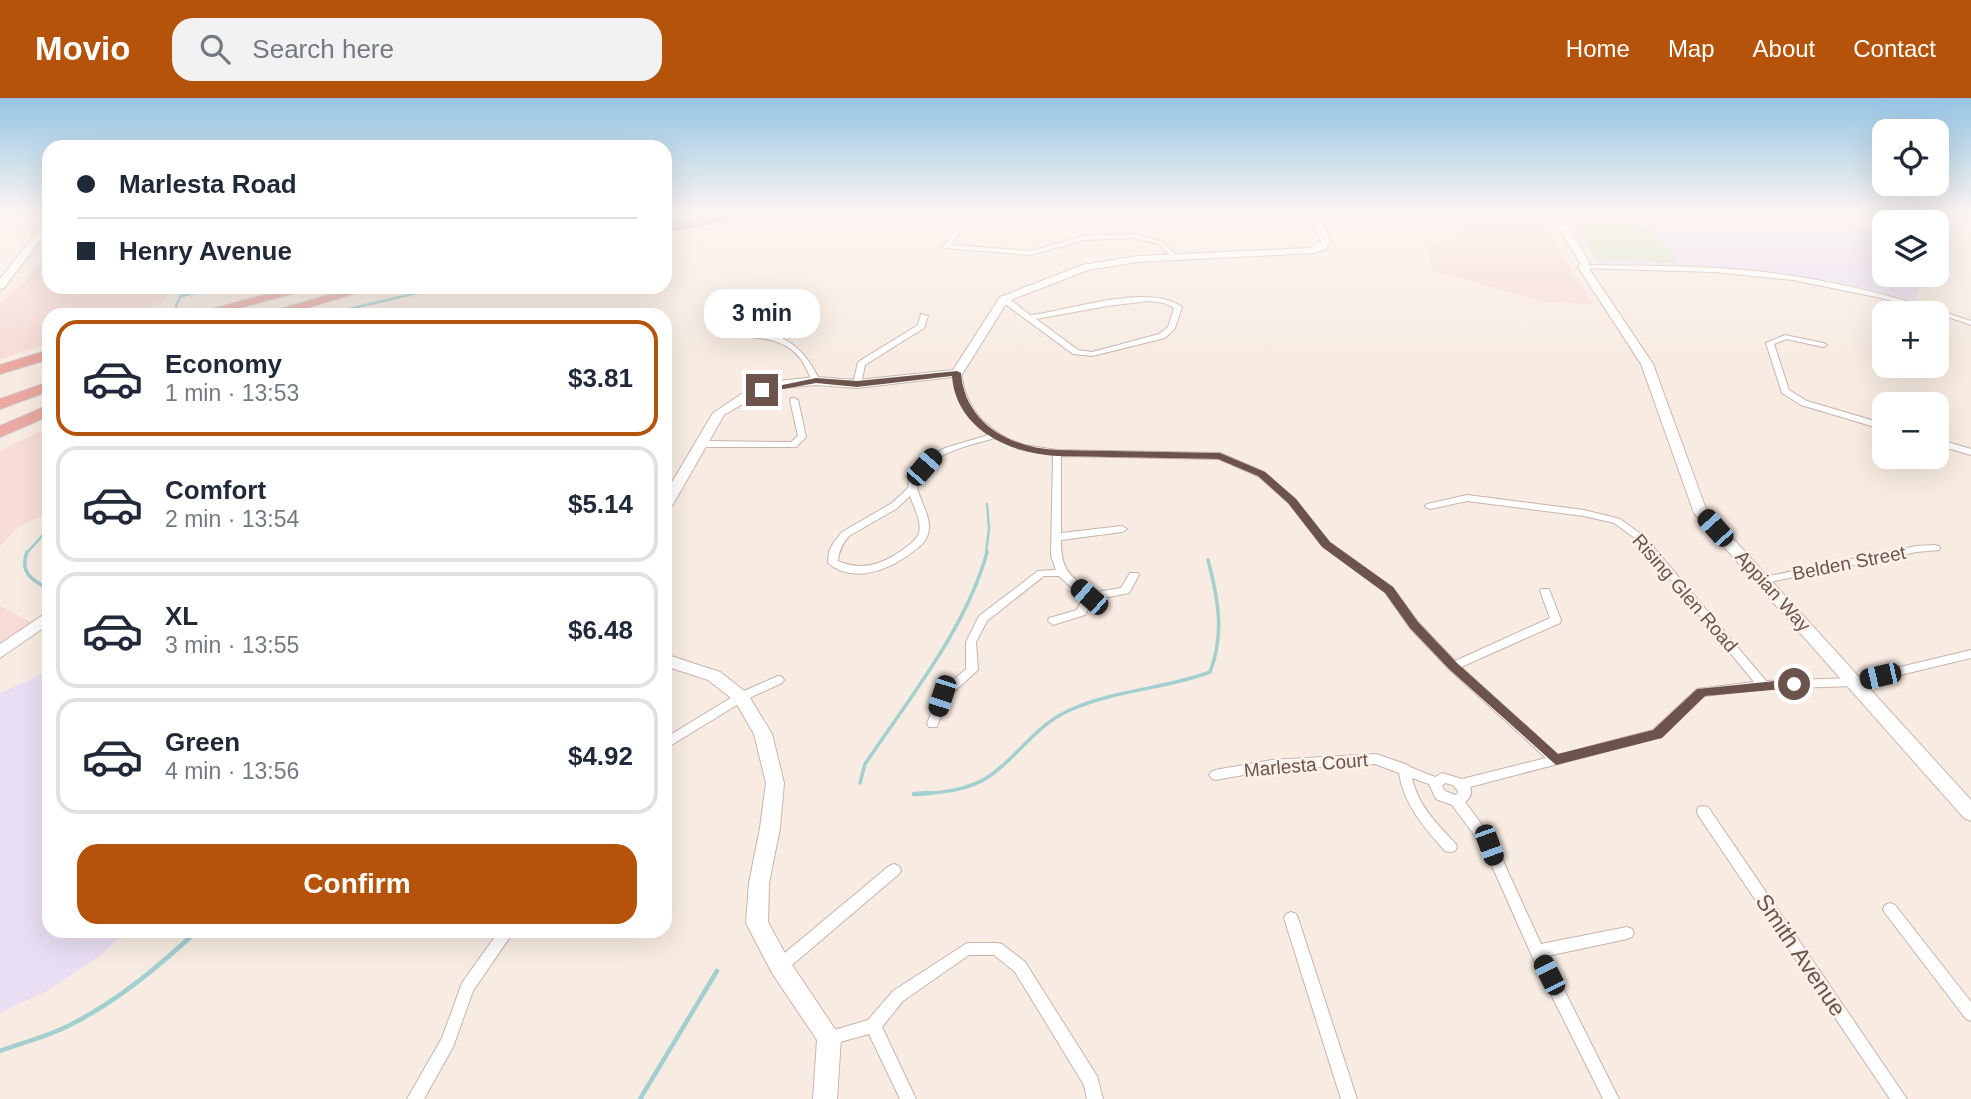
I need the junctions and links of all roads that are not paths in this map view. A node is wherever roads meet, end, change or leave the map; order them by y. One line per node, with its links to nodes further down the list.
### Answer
1 (20, 260): 7 (street)
2 (34, 260): 12 (street)
3 (1147, 260): 13 (street)
4 (1574, 260): 6 (street, Appian Way)
5 (1583, 260): 6 (street, Appian Way)
6 (1583, 267): 20 (street); 49 (street, Appian Way)
7 (0, 286)
8 (282, 294): 14 (highway)
9 (312, 294): 15 (highway)
10 (345, 294): 16 (highway)
11 (364, 294): 17 (highway)
12 (0, 299)
13 (1001, 304): 19 (street); 25 (street)
14 (225, 308)
15 (261, 308)
16 (293, 308)
17 (316, 308)
18 (924, 316): 28 (street)
19 (1030, 317): 19 (street)
20 (1971, 323)
21 (736, 333): 27 (street)
22 (1824, 345): 34 (street)
23 (42, 356): 24 (highway)
24 (0, 370)
25 (957, 373): 28 (street); 36 (street)
26 (42, 378): 30 (highway)
27 (816, 380): 28 (street); 37 (street)
28 (857, 384)
29 (42, 389): 32 (highway)
30 (0, 393)
31 (794, 400): 37 (street)
32 (0, 404)
33 (42, 413): 35 (highway)
34 (1872, 423)
35 (0, 432)
36 (993, 436): 40 (street); 41 (street)
37 (701, 444): 42 (street)
38 (1949, 446): 39 (street)
39 (1971, 452)
40 (1057, 453): 45 (street); 57 (street)
41 (913, 488): 41 (street)
42 (672, 493)
43 (1430, 506): 60 (street, Rising Glen Road)
44 (1122, 529): 45 (street)
45 (1057, 537): 47 (street)
46 (1935, 548): 49 (street, Belden Street)
47 (1062, 573): 51 (street); 62 (street)
48 (1134, 575): 51 (street)
49 (1763, 580): 59 (street, Appian Way)
50 (1545, 591): 57 (street)
51 (1089, 597): 53 (street)
52 (42, 621): 54 (street)
53 (1054, 621)
54 (0, 652)
55 (1971, 654): 59 (street)
56 (672, 662): 61 (street)
57 (1453, 666): 64 (street)
58 (778, 680): 61 (street)
59 (1854, 682): 60 (street); 71 (street, Appian Way)
60 (1763, 685): 64 (street)
61 (741, 697): 63 (street); 79 (street)
62 (933, 724)
63 (672, 737)
64 (1556, 760): 68 (street)
65 (1404, 768): 66 (street, Marlesta Court); 67 (street, Marlesta Court); 72 (street)
66 (1215, 775)
67 (1436, 782): 68 (street); 69 (street)
68 (1461, 784): 69 (street)
69 (1457, 801): 78 (street)
70 (1703, 811): 89 (street, Smith Avenue)
71 (1971, 812)
72 (1450, 847)
73 (894, 870): 79 (street)
74 (1890, 909): 80 (street)
75 (1291, 918): 87 (street)
76 (1627, 933): 78 (street)
77 (502, 938): 83 (street)
78 (1537, 951): 88 (street)
79 (780, 966): 82 (street)
80 (1971, 1014)
81 (873, 1026): 82 (street); 85 (street); 86 (street)
82 (829, 1038): 84 (street)
83 (415, 1099)
84 (825, 1099)
85 (908, 1099)
86 (1095, 1099)
87 (1349, 1099)
88 (1611, 1099)
89 (1899, 1099)

